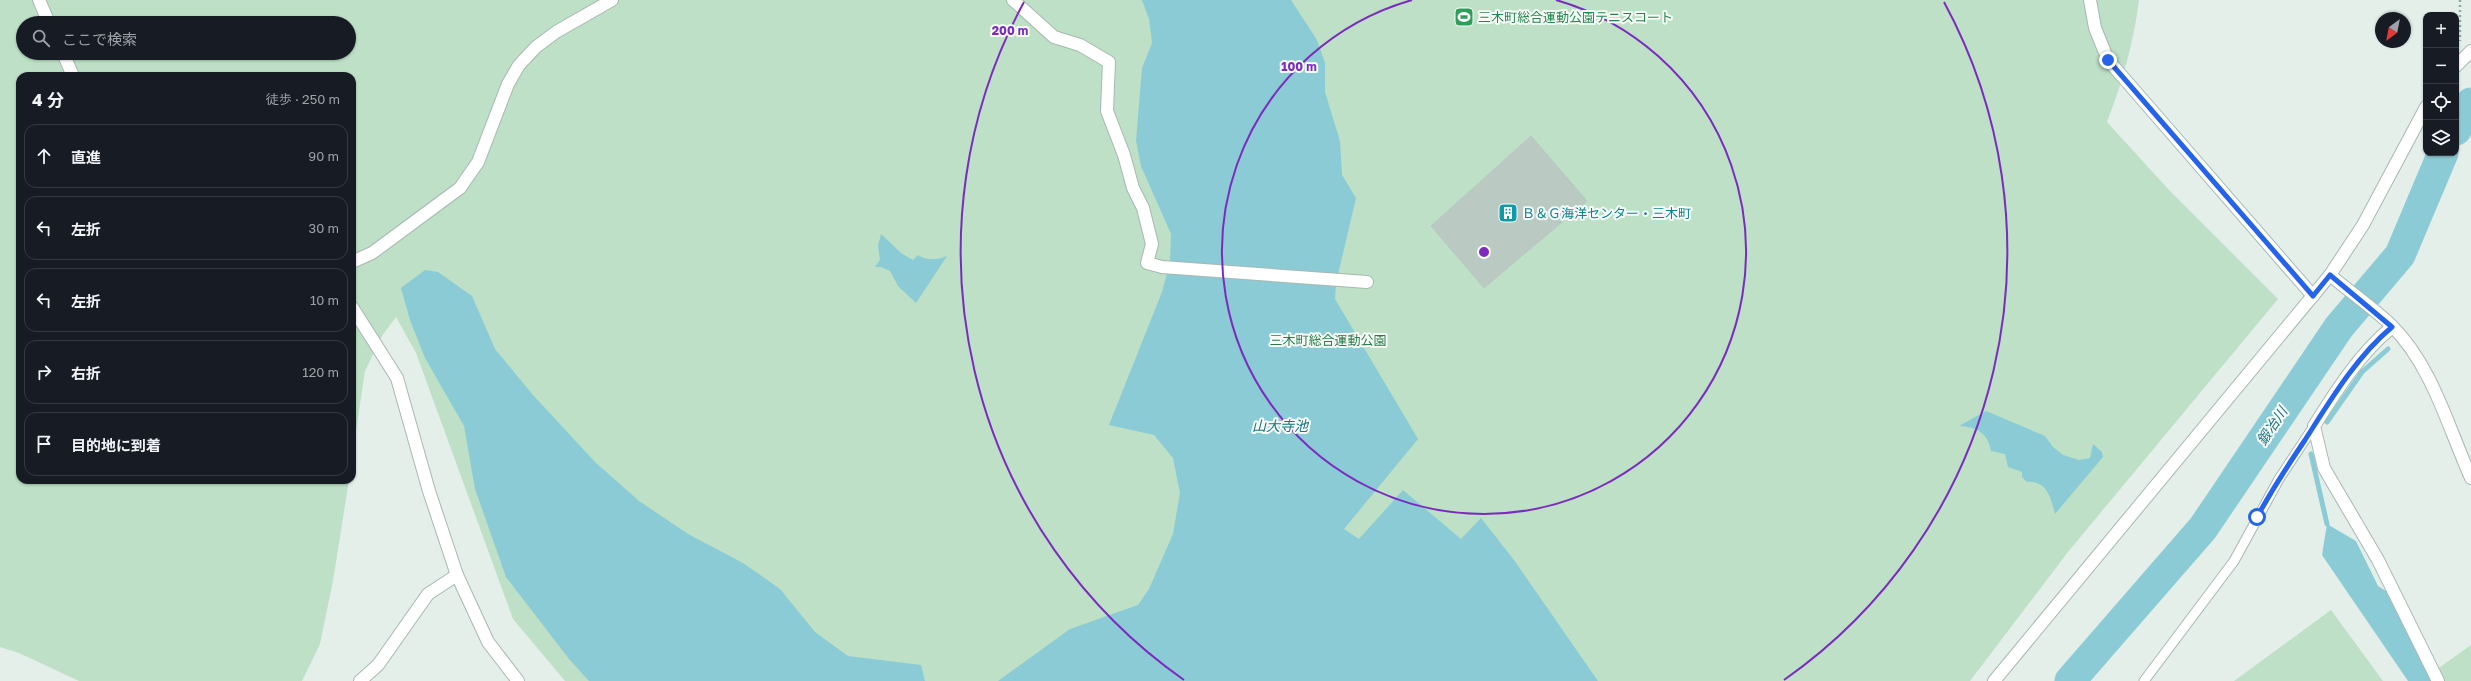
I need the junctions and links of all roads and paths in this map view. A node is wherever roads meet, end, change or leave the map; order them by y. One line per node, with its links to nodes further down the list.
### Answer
1 (39, 0): 6 (street)
2 (612, 0): 13 (street)
3 (1013, 0): 15 (street)
4 (2090, 0): 16 (street)
5 (2460, 0): 7 (path)
6 (46, 16)
7 (2458, 48)
8 (2471, 51): 10 (street)
9 (66, 60): 11 (street)
10 (2459, 63)
11 (71, 72)
12 (2423, 113): 14 (street)
13 (356, 260)
14 (2330, 275): 16 (street); 18 (street)
15 (1367, 282)
16 (2313, 296): 24 (street)
17 (356, 313): 21 (street)
18 (2392, 327): 19 (street); 20 (street)
19 (2314, 426): 25 (lane); 26 (street)
20 (2471, 478)
21 (457, 575): 22 (street); 23 (street)
22 (360, 681)
23 (518, 681)
24 (1994, 681)
25 (2144, 681)
26 (2438, 681)

